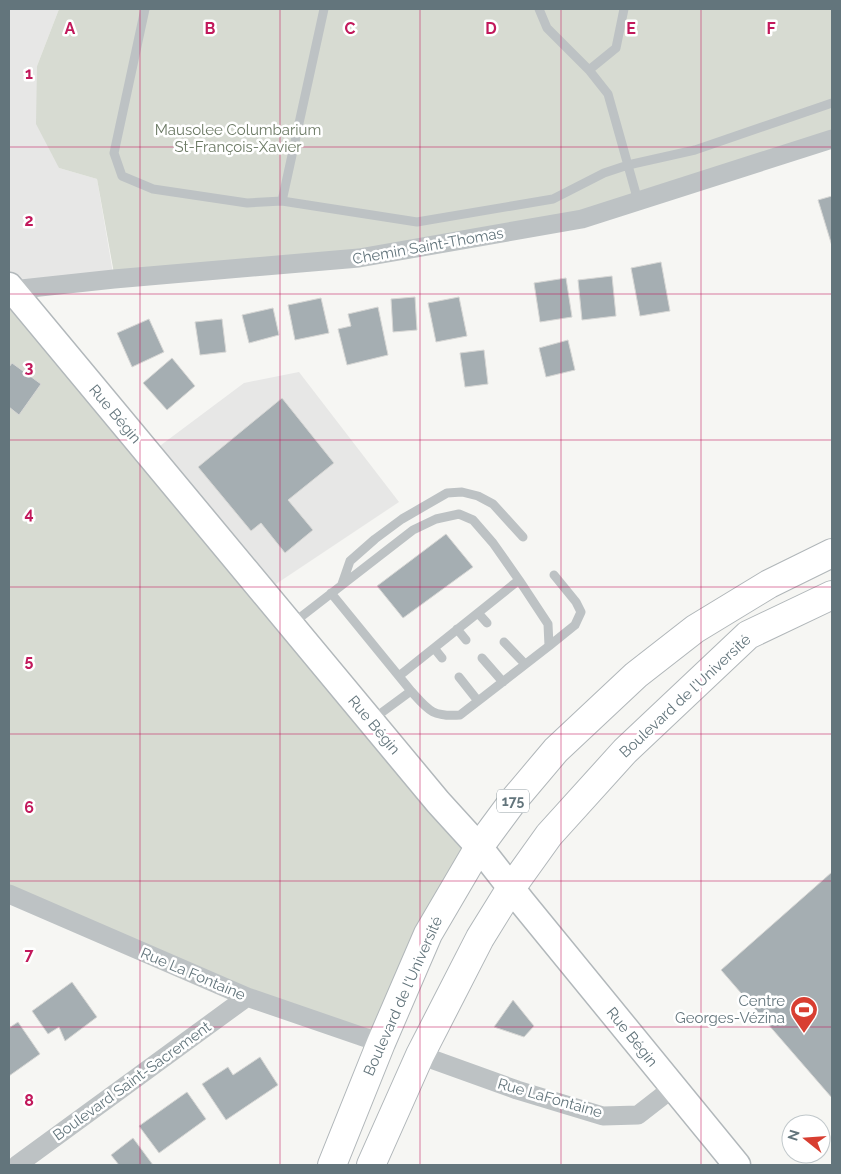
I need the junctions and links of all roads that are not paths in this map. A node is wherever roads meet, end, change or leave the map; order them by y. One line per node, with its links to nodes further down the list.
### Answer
1 (146, 9): 9 (lane)
2 (324, 9): 9 (lane)
3 (538, 9): 5 (lane)
4 (624, 9): 5 (lane)
5 (589, 70): 8 (lane)
6 (832, 103): 8 (lane)
7 (832, 139): 10 (street, Chemin Saint-Thomas)
8 (628, 165): 9 (lane); 10 (lane)
9 (282, 201)
10 (638, 201): 11 (street, Chemin Saint-Thomas)
11 (10, 288): 21 (street, Rue Bégin)
12 (523, 537): 16 (lane)
13 (832, 553): 36 (main road, Boulevard de l'Université / 175)
14 (554, 575): 25 (lane)
15 (519, 580): 16 (lane); 19 (lane); 25 (lane)
16 (342, 584): 17 (lane)
17 (331, 593): 21 (lane); 30 (lane)
18 (832, 595): 37 (main road, Boulevard de l'Université)
19 (478, 613): 20 (lane); 22 (lane)
20 (487, 623)
21 (291, 625): 35 (street, Rue Bégin)
22 (457, 629): 23 (lane); 26 (lane)
23 (466, 640)
24 (504, 642): 29 (lane)
25 (549, 646): 29 (lane)
26 (434, 648): 27 (lane); 30 (lane)
27 (442, 658)
28 (482, 658): 32 (lane)
29 (525, 664): 32 (lane)
30 (399, 676): 33 (lane)
31 (459, 677): 34 (lane)
32 (503, 682): 34 (lane)
33 (411, 691): 34 (lane); 35 (lane)
34 (478, 701)
35 (371, 721): 36 (street, Rue Bégin)
36 (479, 847): 37 (street, Rue Bégin); 40 (main road, Boulevard de l'Université / 175)
37 (511, 888): 41 (main road, Boulevard de l'Université); 42 (street, Rue Bégin)
38 (9, 894): 39 (street, Rue La Fontaine)
39 (247, 998): 40 (street, Rue La Fontaine); 43 (street, Boulevard Saint-Sacrement)
40 (381, 1043): 44 (main road, Boulevard de l'Université / 175)
41 (420, 1055): 42 (street, Rue LaFontaine); 45 (main road, Boulevard de l'Université)
42 (674, 1087): 46 (street, Rue Bégin)
43 (17, 1165)
44 (332, 1165)
45 (371, 1165)
46 (737, 1165)

